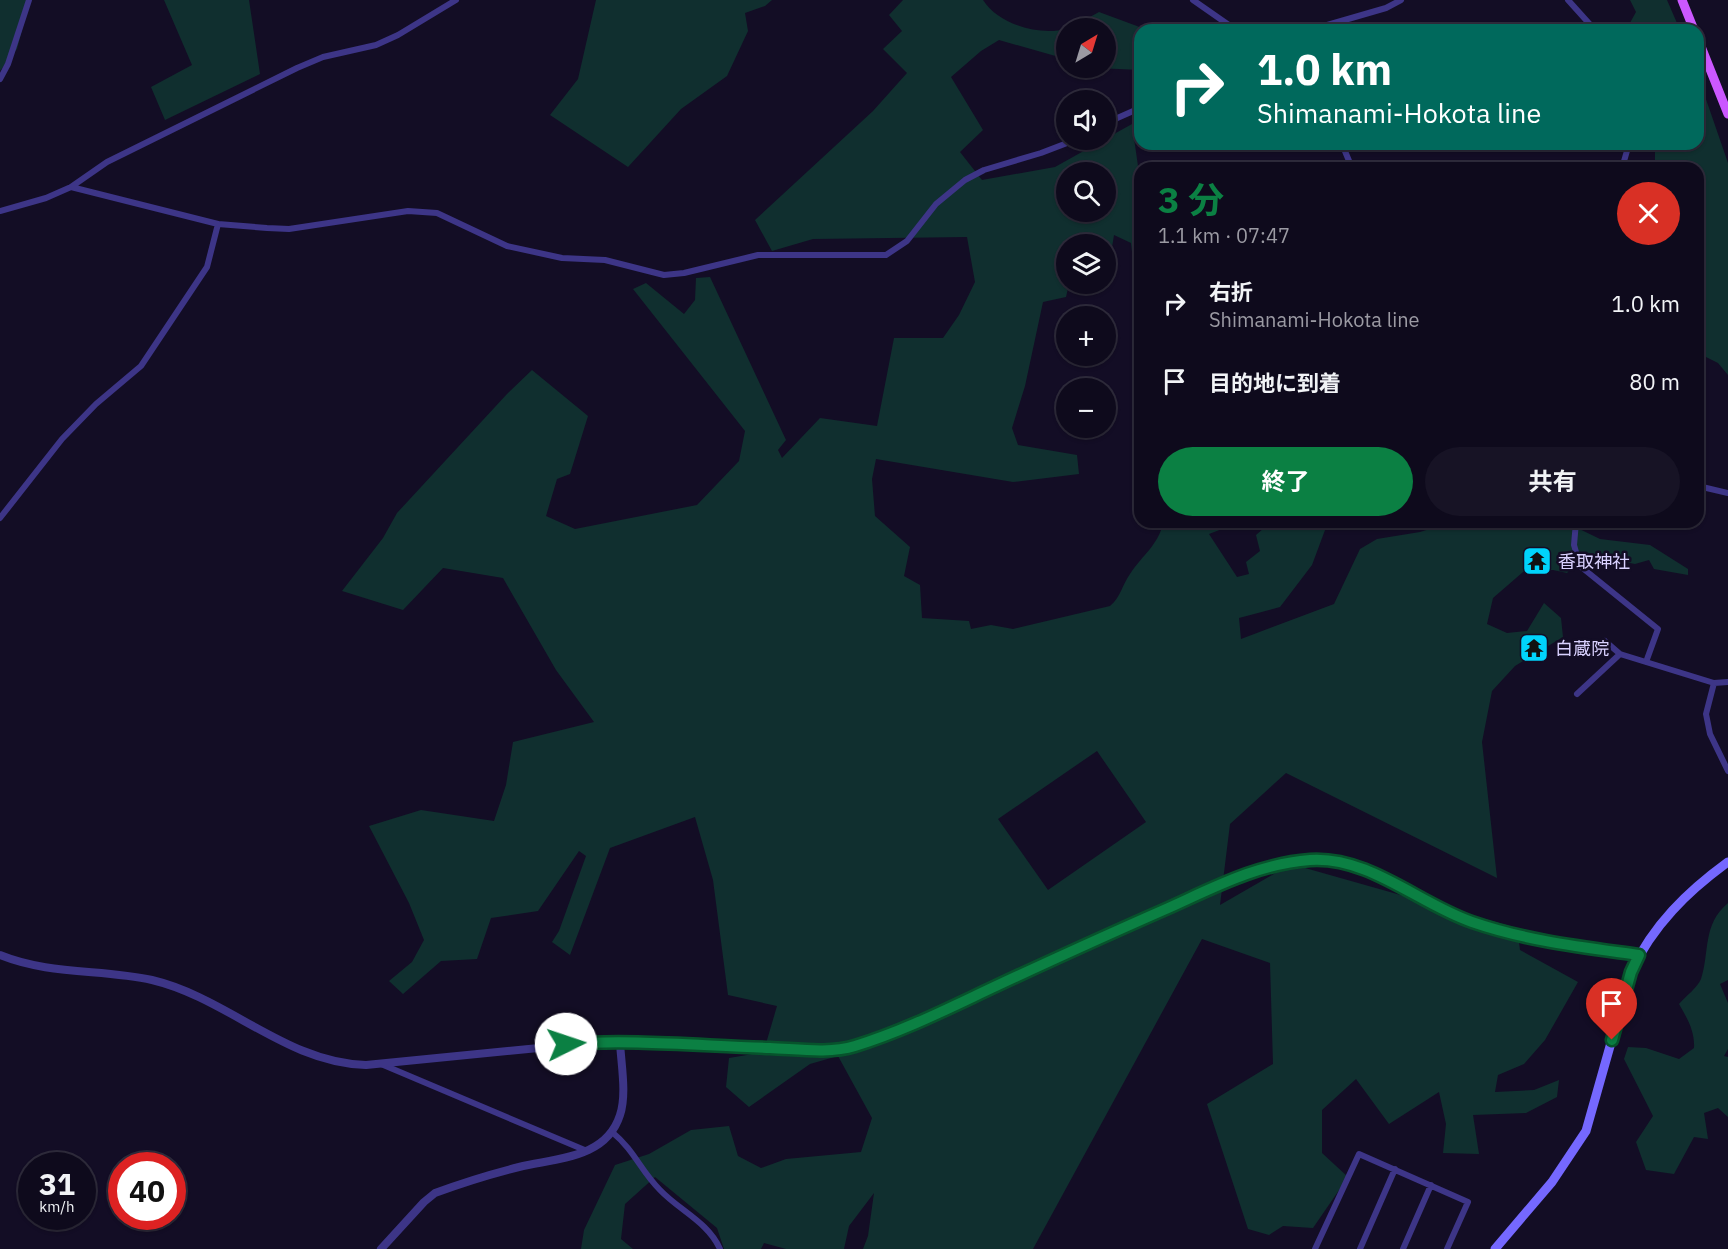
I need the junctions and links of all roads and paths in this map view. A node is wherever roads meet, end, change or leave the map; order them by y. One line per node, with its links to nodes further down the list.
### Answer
1 (29, 0): 12 (street)
2 (456, 0): 17 (street)
3 (1193, 0): 7 (street)
4 (1401, 0): 8 (street)
5 (1568, 0): 9 (street)
6 (1682, 0): 10 (main road)
7 (1227, 24)
8 (1331, 24)
9 (1590, 24)
10 (1692, 24)
11 (1704, 54): 14 (main road)
12 (0, 79)
13 (1134, 111): 15 (street)
14 (1728, 114)
15 (1116, 119)
16 (1056, 147): 19 (street)
17 (71, 187): 18 (street); 19 (street)
18 (0, 211)
19 (218, 224): 22 (street)
20 (1704, 486): 21 (street)
21 (1728, 493)
22 (0, 518)
23 (1575, 528): 26 (street)
24 (1605, 641): 25 (street)
25 (1620, 654): 26 (street); 29 (street)
26 (1646, 662): 28 (street)
27 (1728, 682): 28 (street)
28 (1714, 683): 30 (street)
29 (1578, 694)
30 (1728, 771)
31 (1728, 862): 33 (main road)
32 (0, 955): 35 (street)
33 (1639, 955): 34 (street); 46 (main road)
34 (620, 1042): 35 (street); 36 (street)
35 (379, 1063): 37 (street)
36 (612, 1132): 37 (street); 41 (street)
37 (588, 1151): 40 (street)
38 (1395, 1169): 39 (street); 42 (street); 43 (street)
39 (1431, 1185): 44 (street); 45 (street)
40 (381, 1249)
41 (720, 1249)
42 (1315, 1249)
43 (1360, 1249)
44 (1403, 1249)
45 (1447, 1249)
46 (1495, 1249)

